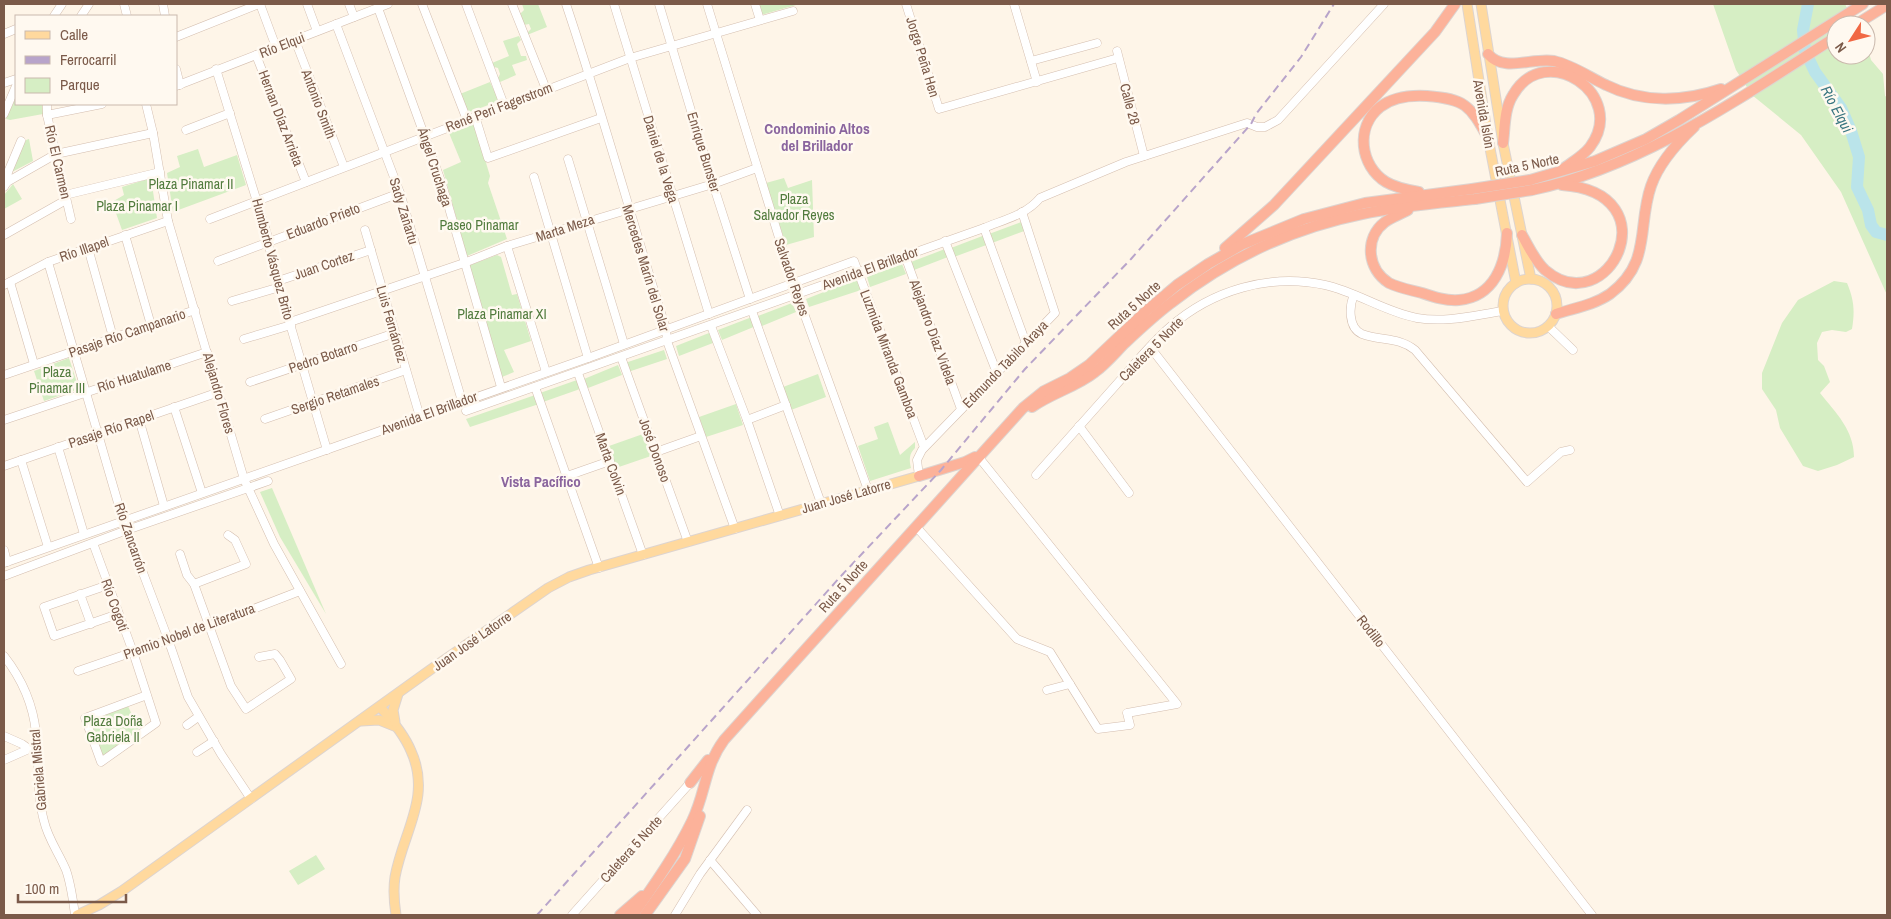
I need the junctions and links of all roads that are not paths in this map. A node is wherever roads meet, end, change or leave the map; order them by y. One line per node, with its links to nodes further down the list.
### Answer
1 (62, 4): 25 (street)
2 (89, 4): 26 (street)
3 (259, 4): 33 (street); 38 (street)
4 (307, 4): 31 (street)
5 (349, 4): 28 (street)
6 (388, 4): 23 (street, Río Elqui)
7 (422, 4): 60 (street)
8 (466, 4): 53 (street)
9 (512, 4): 49 (street)
10 (566, 4): 44 (street, Mercedes Marín del Solar)
11 (614, 4): 41 (street, Daniel de la Vega)
12 (659, 4): 37 (street, Enrique Bunster)
13 (707, 4): 32 (street, Salvador Reyes)
14 (755, 4): 29 (street)
15 (906, 4): 45 (street, Jorge Peña Hen)
16 (1014, 4): 42 (street)
17 (1384, 4): 69 (street, Avenida El Brillador)
18 (1455, 4): 112 (highway)
19 (1467, 4): 64 (main road, Avenida Islón)
20 (1481, 4): 39 (main road, Avenida Islón)
21 (1863, 4): 46 (highway, Ruta 5 Norte)
22 (1887, 5): 27 (highway)
23 (378, 8): 28 (street, Río Elqui); 63 (street, Ángel Cruchaga)
24 (793, 11): 29 (street, René Peri Fagerstrom)
25 (54, 15)
26 (82, 15)
27 (1871, 15)
28 (354, 17): 30 (street, Río Elqui)
29 (760, 20): 32 (street, René Peri Fagerstrom)
30 (336, 24): 31 (street, Río Elqui); 67 (street, Sady Zañartu)
31 (317, 31): 34 (street, Río Elqui)
32 (716, 33): 37 (street, René Peri Fagerstrom); 72 (street, Salvador Reyes)
33 (178, 36)
34 (295, 40): 38 (street, Río Elqui); 71 (street, Antonio Smith)
35 (1097, 42): 42 (street)
36 (1826, 43): 59 (highway, Ruta 5 Norte)
37 (671, 46): 41 (street, René Peri Fagerstrom); 77 (street, Enrique Bunster)
38 (276, 48): 40 (street, Río Elqui)
39 (1488, 54): 46 (highway); 66 (main road, Avenida Islón)
40 (256, 55): 43 (street, Río Elqui); 76 (street, Hernan Díaz Arrieta)
41 (630, 58): 44 (street, René Peri Fagerstrom); 84 (street, Daniel de la Vega)
42 (1031, 61): 45 (street)
43 (216, 70): 47 (street, Río Elqui); 54 (street, Humberto Vásquez Brito)
44 (589, 72): 49 (street, René Peri Fagerstrom); 58 (street, Mercedes Marín del Solar)
45 (1037, 82): 69 (street, Calle 28)
46 (1736, 83): 74 (highway, Ruta 5 Norte)
47 (178, 85)
48 (15, 88): 55 (street)
49 (546, 89): 53 (street, René Peri Fagerstrom)
50 (47, 105): 56 (street, Río El Carmen)
51 (97, 105): 56 (street)
52 (146, 105): 62 (street, Alejandro Flores)
53 (504, 105): 57 (street, René Peri Fagerstrom)
54 (230, 113): 61 (street); 86 (street, Humberto Vásquez Brito)
55 (4, 114)
56 (47, 115): 68 (street, Río El Carmen)
57 (475, 116): 58 (street); 60 (street, René Peri Fagerstrom)
58 (601, 118): 88 (street, Mercedes Marín del Solar)
59 (1704, 118): 80 (highway, Ruta 5 Norte); 128 (highway)
60 (467, 120): 63 (street, René Peri Fagerstrom)
61 (186, 130)
62 (153, 133): 68 (street); 73 (street, Alejandro Flores)
63 (426, 136): 67 (street, René Peri Fagerstrom); 110 (street, Ángel Cruchaga)
64 (1488, 138): 82 (highway); 96 (main road, Avenida Islón)
65 (21, 141): 78 (street)
66 (1503, 143): 74 (highway); 100 (main road, Avenida Islón)
67 (385, 151): 71 (street, René Peri Fagerstrom); 81 (street, Sady Zañartu)
68 (56, 154): 78 (street); 85 (street, Río El Carmen)
69 (1144, 156): 89 (street, Avenida El Brillador)
70 (568, 159): 93 (street)
71 (344, 167): 76 (street, René Peri Fagerstrom)
72 (757, 168): 77 (street, Marta Meza); 115 (street, Salvador Reyes)
73 (160, 172): 85 (street); 92 (street, Alejandro Flores)
74 (1556, 174): 79 (highway, Ruta 5 Norte)
75 (534, 177): 97 (street)
76 (306, 182): 86 (street, René Peri Fagerstrom)
77 (713, 184): 84 (street, Marta Meza); 122 (street, Enrique Bunster)
78 (5, 185)
79 (1531, 185): 80 (highway, Ruta 5 Norte); 83 (highway, Ruta 5 Norte, bridge)
80 (1556, 185): 100 (highway)
81 (400, 193): 101 (street, Eduardo Prieto); 113 (street, Sady Zañartu)
82 (1430, 194): 83 (highway, Ruta 5 Norte); 112 (highway, Ruta 5 Norte)
83 (1473, 194): 87 (highway, Ruta 5 Norte)
84 (672, 196): 88 (street, Marta Meza); 127 (street, Daniel de la Vega)
85 (66, 198): 90 (street, Río El Carmen); 98 (street)
86 (257, 201): 91 (street, René Peri Fagerstrom); 101 (street, Humberto Vásquez Brito)
87 (1421, 205): 96 (highway); 178 (highway, Ruta 5 Norte)
88 (628, 208): 93 (street, Marta Meza); 133 (street, Mercedes Marín del Solar)
89 (1022, 212): 94 (street, Avenida El Brillador); 138 (street, Edmundo Tabilo Araya)
90 (71, 219)
91 (210, 219)
92 (168, 221): 99 (street, Río Illapel); 124 (street, Alejandro Flores)
93 (587, 221): 97 (street, Marta Meza); 139 (street)
94 (984, 228): 102 (street, Avenida El Brillador); 138 (street)
95 (365, 230): 105 (street, Luis Fernández)
96 (1507, 233): 116 (main road, Avenida Islón)
97 (550, 234): 103 (street, Marta Meza); 145 (street)
98 (4, 235)
99 (124, 235): 104 (street, Río Illapel); 130 (street)
100 (1522, 235): 114 (main road, Avenida Islón)
101 (270, 241): 109 (street, Eduardo Prieto); 118 (street, Humberto Vásquez Brito)
102 (945, 241): 106 (street, Avenida El Brillador); 151 (street)
103 (507, 246): 110 (street, Marta Meza); 149 (street)
104 (88, 248): 108 (street, Río Illapel); 135 (street)
105 (371, 250): 118 (street, Juan Cortez); 119 (street, Luis Fernández)
106 (905, 256): 111 (street, Avenida El Brillador); 163 (street, Alejandro Díaz Videla)
107 (854, 261): 111 (street, Luzmida Miranda Gamboa); 115 (street, Avenida El Brillador)
108 (48, 262): 117 (street, Río Illapel); 142 (street, Río Zancarrón)
109 (218, 262)
110 (464, 263): 113 (street, Marta Meza); 154 (street, Ángel Cruchaga)
111 (858, 273): 120 (street, Avenida El Brillador); 174 (street, Luzmida Miranda Gamboa)
112 (1191, 275): 178 (highway, Ruta 5 Norte)
113 (424, 277): 119 (street, Marta Meza); 159 (street, Sady Zañartu)
114 (1531, 279): 116 (main road); 128 (main road)
115 (794, 283): 120 (street, Salvador Reyes); 122 (street, Avenida El Brillador)
116 (1516, 283): 126 (main road)
117 (7, 284): 146 (street)
118 (279, 284): 123 (street, Juan Cortez); 129 (street, Humberto Vásquez Brito)
119 (383, 291): 129 (street, Marta Meza); 134 (street, Luis Fernández)
120 (798, 294): 125 (street, Avenida El Brillador); 190 (street, Salvador Reyes)
121 (1354, 295): 126 (street, Caletera 5 Norte); 140 (street, Caletera 5 Norte); 176 (street)
122 (750, 299): 127 (street, Avenida El Brillador)
123 (232, 301)
124 (195, 310): 130 (street, Pasaje Río Campanario); 143 (street, Alejandro Flores)
125 (752, 311): 131 (street, Avenida El Brillador); 161 (street)
126 (1504, 311): 132 (main road)
127 (709, 314): 133 (street, Avenida El Brillador)
128 (1556, 314): 132 (main road)
129 (291, 324): 136 (street, Marta Meza); 147 (street, Humberto Vásquez Brito)
130 (151, 325): 135 (street, Pasaje Río Campanario)
131 (711, 326): 137 (street, Avenida El Brillador); 169 (street)
132 (1548, 326): 141 (street)
133 (666, 329): 137 (street, Mercedes Marín del Solar); 139 (street, Avenida El Brillador)
134 (395, 333): 147 (street, Pedro Botarro); 148 (street, Luis Fernández)
135 (114, 337): 142 (street, Pasaje Río Campanario)
136 (244, 339)
137 (667, 341): 144 (street, Avenida El Brillador); 172 (street, Mercedes Marín del Solar)
138 (1026, 343): 151 (street, Edmundo Tabilo Araya)
139 (624, 344): 145 (street, Avenida El Brillador)
140 (1150, 347): 170 (street, Caletera 5 Norte); 254 (street, Rodillo)
141 (1573, 350)
142 (74, 351): 146 (street, Pasaje Río Campanario); 156 (street, Río Zancarrón)
143 (207, 352): 156 (street, Río Huatulame); 157 (street, Alejandro Flores)
144 (621, 357): 150 (street, Avenida El Brillador); 177 (street, José Donoso)
145 (588, 358): 149 (street, Avenida El Brillador)
146 (34, 364): 152 (street, Pasaje Río Campanario)
147 (303, 364): 153 (street, Pedro Botarro); 160 (street, Humberto Vásquez Brito)
148 (406, 370): 160 (street, Sergio Retamales); 165 (street, Luis Fernández)
149 (546, 372): 154 (street, Avenida El Brillador)
150 (578, 373): 155 (street, Avenida El Brillador); 180 (street, Marta Colvin)
151 (996, 373): 163 (street, Edmundo Tabilo Araya)
152 (4, 375)
153 (250, 382)
154 (501, 387): 159 (street, Avenida El Brillador)
155 (535, 387): 158 (street, Avenida El Brillador); 184 (street)
156 (86, 392): 168 (street, Río Huatulame); 171 (street, Río Zancarrón)
157 (219, 392): 162 (street, Pasaje Río Rapel); 186 (street, Alejandro Flores)
158 (505, 397): 159 (street); 164 (street, Avenida El Brillador)
159 (466, 400): 165 (street, Avenida El Brillador)
160 (314, 402): 167 (street, Sergio Retamales); 175 (street, Humberto Vásquez Brito)
161 (786, 405): 169 (street); 193 (street)
162 (174, 407): 166 (street, Pasaje Río Rapel); 191 (street)
163 (961, 409): 174 (street, Edmundo Tabilo Araya)
164 (466, 411)
165 (420, 417): 175 (street, Avenida El Brillador)
166 (139, 419): 171 (street, Pasaje Río Rapel); 194 (street)
167 (265, 419)
168 (4, 420)
169 (747, 420): 195 (street)
170 (1080, 426): 183 (street, Caletera 5 Norte); 192 (street)
171 (98, 433): 173 (street, Pasaje Río Rapel); 196 (street, Río Zancarrón)
172 (701, 436): 177 (street); 197 (street, Mercedes Marín del Solar)
173 (58, 447): 179 (street, Pasaje Río Rapel); 200 (street)
174 (924, 447): 185 (street)
175 (327, 450): 186 (street, Avenida El Brillador)
176 (1570, 450)
177 (656, 452): 202 (street, José Donoso)
178 (980, 457): 182 (highway); 188 (highway, Ruta 5 Norte); 199 (highway, Ruta 5 Norte); 224 (street)
179 (21, 460): 181 (street, Pasaje Río Rapel); 204 (street)
180 (610, 461): 184 (street); 207 (street, Marta Colvin)
181 (4, 466)
182 (941, 470): 185 (highway); 188 (highway)
183 (1036, 475)
184 (567, 476): 209 (street)
185 (920, 476): 190 (main road, Juan José Latorre)
186 (244, 479): 189 (street, Alejandro Flores); 191 (street, Avenida El Brillador)
187 (268, 481): 189 (street)
188 (954, 483): 235 (highway, Ruta 5 Norte)
189 (249, 488): 198 (street); 213 (street, Alejandro Flores)
190 (868, 490): 193 (main road, Juan José Latorre)
191 (202, 493): 194 (street, Avenida El Brillador)
192 (1129, 493)
193 (821, 503): 195 (main road, Juan José Latorre)
194 (164, 506): 196 (street, Avenida El Brillador)
195 (780, 516): 197 (main road, Juan José Latorre)
196 (123, 520): 198 (street, Río Zancarrón); 200 (street, Avenida El Brillador)
197 (735, 529): 202 (main road, Juan José Latorre)
198 (127, 530): 203 (street); 218 (street, Río Zancarrón)
199 (919, 530): 224 (street); 243 (highway, Ruta 5 Norte)
200 (84, 534): 204 (street, Avenida El Brillador)
201 (228, 535): 212 (street)
202 (688, 542): 207 (main road, Juan José Latorre)
203 (93, 543): 210 (street); 211 (street, Río Cogotí)
204 (48, 547): 208 (street, Avenida El Brillador)
205 (4, 550): 208 (street)
206 (180, 554): 212 (street)
207 (643, 555): 209 (main road, Juan José Latorre)
208 (6, 562)
209 (599, 568): 226 (main road, Juan José Latorre)
210 (4, 576)
211 (108, 584): 214 (street); 215 (street, Río Cogotí)
212 (194, 584): 217 (street)
213 (300, 591): 217 (street, Premio Nobel de Literatura); 222 (street, Alejandro Flores)
214 (80, 594): 216 (street); 216 (street)
215 (118, 614): 216 (street); 219 (street, Río Cogotí)
216 (91, 624)
217 (209, 626): 218 (street, Premio Nobel de Literatura); 221 (street)
218 (168, 640): 219 (street, Premio Nobel de Literatura); 229 (street, Río Zancarrón)
219 (133, 652): 223 (street, Premio Nobel de Literatura); 227 (street, Río Cogotí)
220 (4, 656): 236 (street, Gabriela Mistral)
221 (260, 657)
222 (341, 664)
223 (78, 671)
224 (1070, 684): 225 (street)
225 (1047, 690)
226 (400, 692): 228 (main road, Juan José Latorre); 232 (main road)
227 (147, 695): 227 (street, Río Cogotí)
228 (380, 707): 230 (main road, Juan José Latorre); 232 (main road)
229 (198, 716): 231 (street); 234 (street, Río Zancarrón)
230 (360, 721): 232 (main road); 240 (main road, Juan José Latorre)
231 (187, 725)
232 (397, 727): 246 (main road)
233 (4, 736): 236 (street)
234 (214, 740): 237 (street); 240 (street, Río Zancarrón)
235 (718, 748): 239 (highway); 244 (highway, Ruta 5 Norte)
236 (33, 749): 238 (street); 245 (street, Gabriela Mistral)
237 (197, 752)
238 (4, 760)
239 (690, 784): 247 (street, Caletera 5 Norte)
240 (251, 799): 245 (main road, Juan José Latorre)
241 (747, 810): 242 (street)
242 (710, 860): 252 (street); 253 (street)
243 (672, 876): 250 (highway, Ruta 5 Norte); 251 (highway)
244 (652, 887): 248 (highway); 249 (highway, Ruta 5 Norte)
245 (76, 915)
246 (396, 915)
247 (572, 915)
248 (620, 915)
249 (633, 915)
250 (645, 915)
251 (654, 915)
252 (675, 915)
253 (757, 915)
254 (1592, 915)

